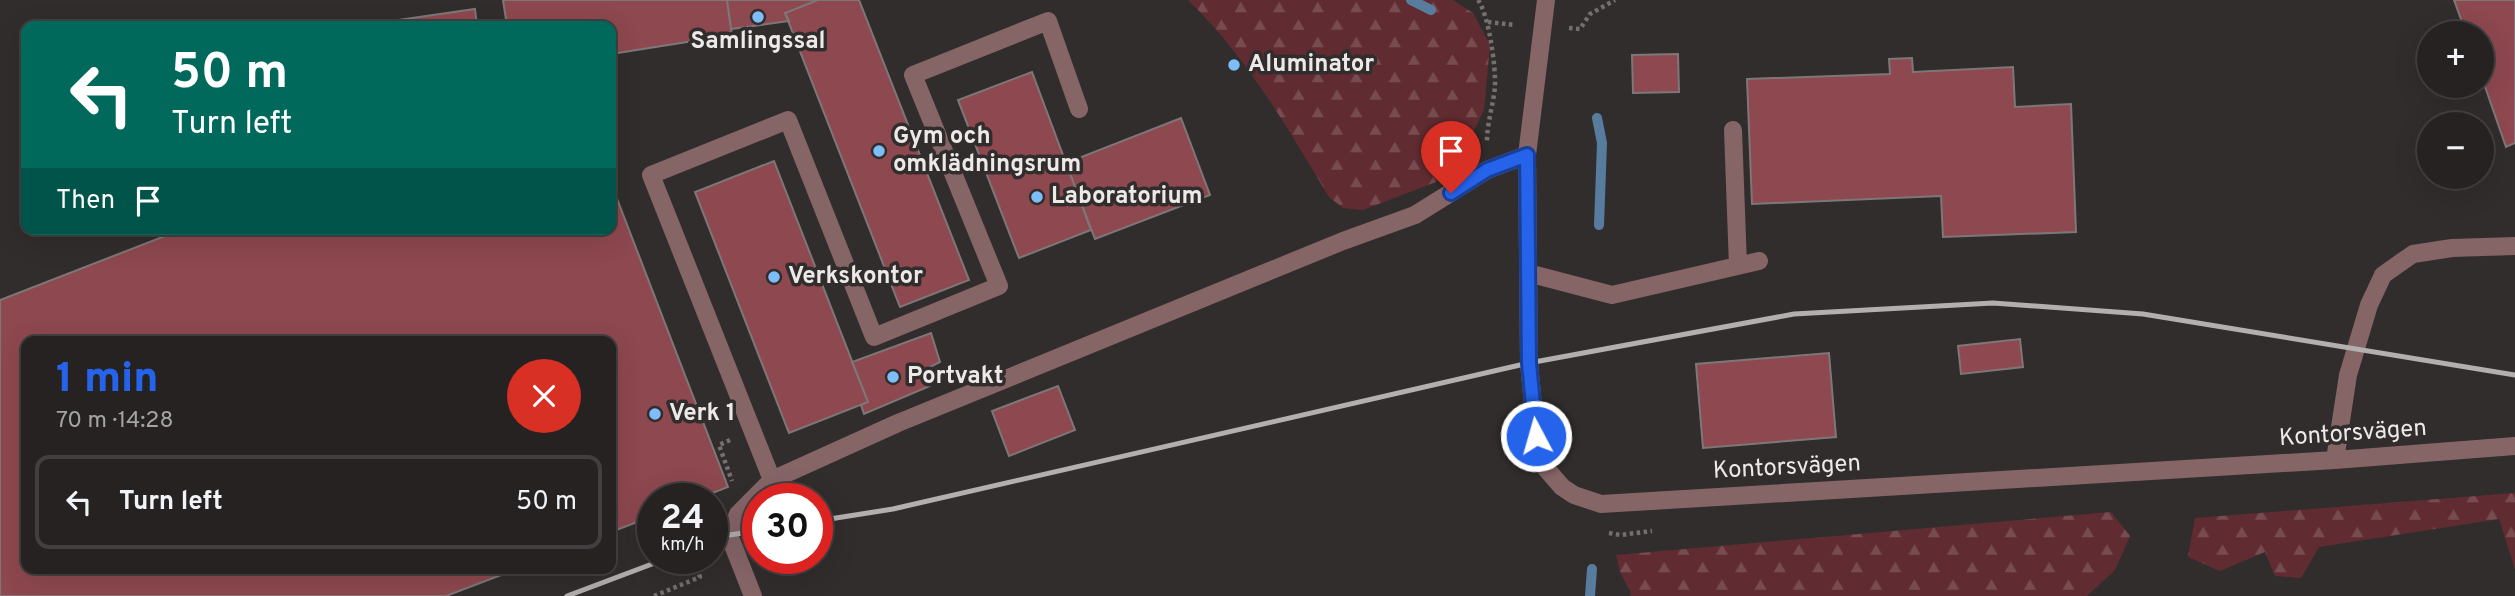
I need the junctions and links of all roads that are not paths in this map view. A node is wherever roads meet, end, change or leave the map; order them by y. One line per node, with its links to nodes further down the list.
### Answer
1 (1546, 0): 4 (street, Kontorsvägen)
2 (1079, 109): 11 (street)
3 (1733, 130): 7 (street)
4 (1527, 155): 8 (street, Kontorsvägen); 11 (street)
5 (2515, 246): 10 (street)
6 (1759, 261): 7 (street)
7 (1738, 266): 8 (street)
8 (1528, 273): 10 (street, Kontorsvägen)
9 (2515, 446): 10 (street, Kontorsvägen)
10 (2335, 460)
11 (772, 480): 12 (street)
12 (753, 596)

